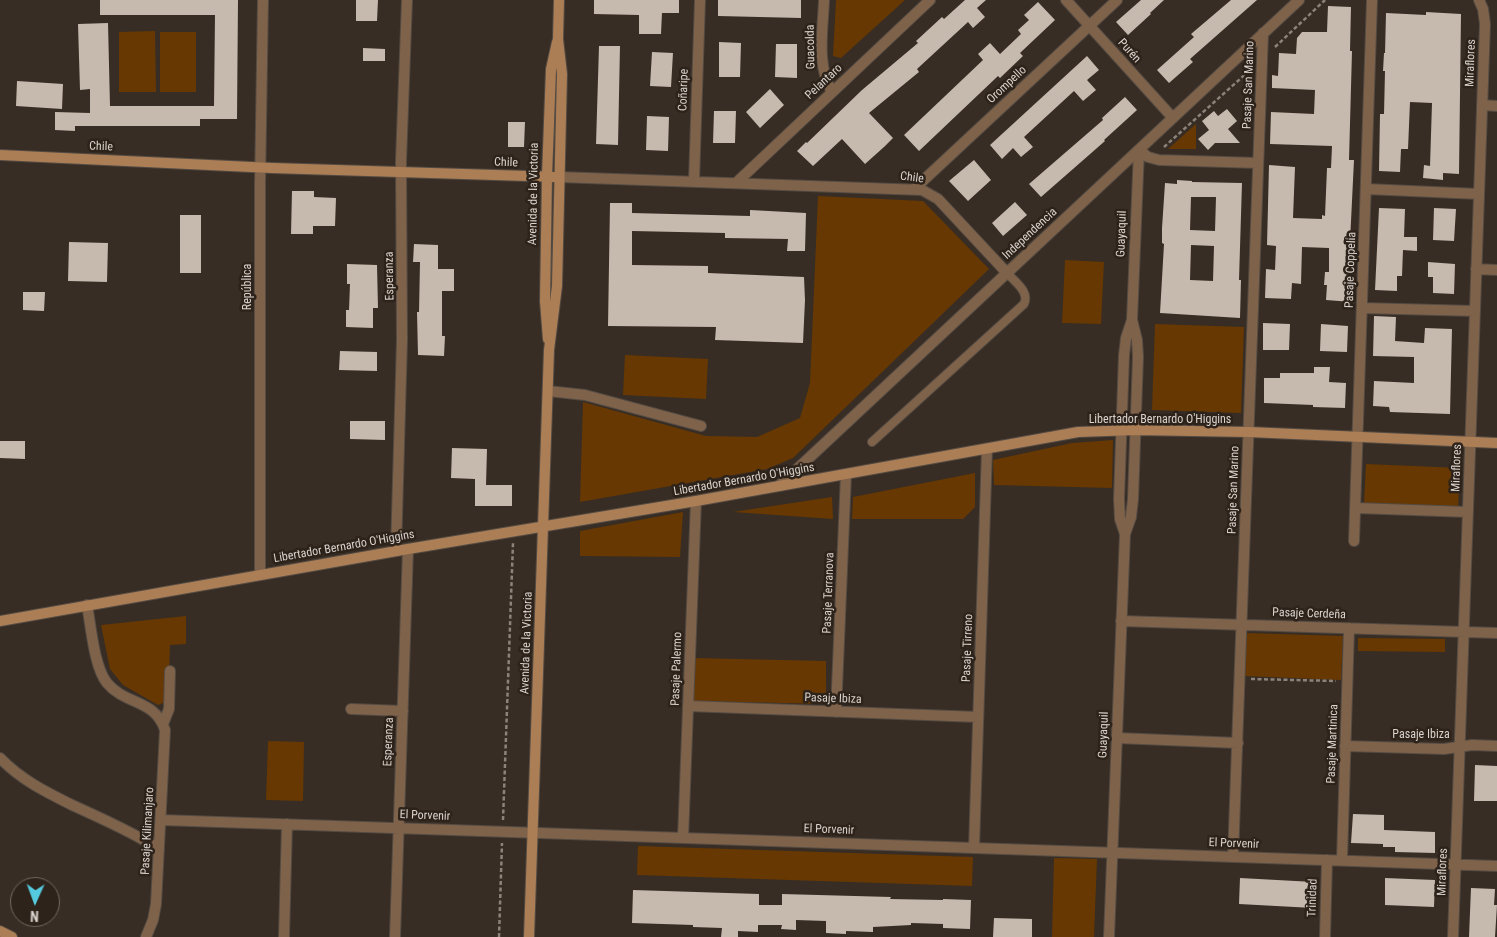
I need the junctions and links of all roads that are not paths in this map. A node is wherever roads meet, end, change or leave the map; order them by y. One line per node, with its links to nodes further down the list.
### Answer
1 (263, 0): 22 (street, República)
2 (407, 0): 23 (street, Esperanza)
3 (559, 0): 14 (street, Avenida de la Victoria)
4 (700, 0): 26 (street, Coñaripe)
5 (824, 0): 15 (street, Guacolda)
6 (930, 0): 15 (street, Pelantaro)
7 (1066, 0): 12 (street, Purén)
8 (1116, 0): 12 (street, Orompello)
9 (1299, 0): 13 (street, Independencia)
10 (1372, 0): 29 (street, Pasaje Coppelia)
11 (1479, 0): 16 (street, Miraflores)
12 (1089, 25): 18 (street, Purén); 28 (street, Orompello)
13 (1263, 33): 18 (street, Independencia); 21 (street, Pasaje San Marino)
14 (558, 39): 24 (street, Avenida de la Victoria); 25 (street, Avenida de la Victoria)
15 (832, 92): 27 (street, Pelantaro)
16 (1482, 105): 17 (street); 30 (street, Miraflores)
17 (1497, 106)
18 (1173, 118): 19 (street, Independencia)
19 (1139, 150): 21 (street); 33 (street, Independencia); 36 (street, Guayaquil)
20 (0, 155): 22 (street, Chile)
21 (1258, 163): 42 (street, Pasaje San Marino)
22 (261, 167): 23 (street, Chile); 58 (street, República)
23 (400, 172): 24 (street, Chile); 57 (street, Esperanza)
24 (547, 176): 25 (street, Chile); 37 (street, Avenida de la Victoria)
25 (559, 177): 26 (street, Chile); 37 (street, Avenida de la Victoria)
26 (694, 181): 27 (street, Chile)
27 (736, 183): 28 (street, Chile)
28 (914, 189): 33 (street, Chile)
29 (1366, 189): 30 (street); 34 (street, Pasaje Coppelia)
30 (1479, 194): 31 (street, Miraflores)
31 (1476, 269): 32 (street); 35 (street, Miraflores)
32 (1497, 270)
33 (1007, 273): 44 (lane); 49 (street, Independencia)
34 (1362, 308): 35 (street); 43 (street, Pasaje Coppelia)
35 (1475, 312): 45 (street, Miraflores)
36 (1132, 320): 40 (street, Guayaquil); 41 (street, Guayaquil)
37 (549, 350): 38 (street, Avenida de la Victoria)
38 (548, 392): 39 (street); 53 (street, Avenida de la Victoria)
39 (701, 426)
40 (1122, 430): 41 (street, Libertador Bernardo O'Higgins); 47 (street, Libertador Bernardo O'Higgins); 54 (street, Guayaquil)
41 (1136, 430): 42 (street, Libertador Bernardo O'Higgins); 54 (street, Guayaquil)
42 (1249, 432): 43 (street, Libertador Bernardo O'Higgins); 62 (street, Pasaje San Marino)
43 (1358, 438): 45 (street, Libertador Bernardo O'Higgins); 51 (street, Pasaje Coppelia)
44 (872, 442)
45 (1470, 442): 46 (street, Libertador Bernardo O'Higgins); 52 (street, Miraflores)
46 (1497, 443)
47 (987, 449): 48 (street, Libertador Bernardo O'Higgins); 71 (street, Pasaje Tirreno)
48 (846, 474): 49 (street, Libertador Bernardo O'Higgins); 70 (street, Pasaje Terranova)
49 (779, 486): 50 (street, Libertador Bernardo O'Higgins)
50 (696, 501): 53 (street, Libertador Bernardo O'Higgins); 67 (street, Pasaje Palermo)
51 (1356, 508): 52 (street); 55 (street, Pasaje Coppelia)
52 (1468, 512): 64 (street, Miraflores)
53 (543, 526): 56 (street, Libertador Bernardo O'Higgins); 84 (street, Avenida de la Victoria)
54 (1125, 534): 61 (street, Guayaquil)
55 (1354, 540)
56 (408, 549): 57 (street, Libertador Bernardo O'Higgins); 69 (street, Esperanza)
57 (396, 551): 58 (street, Libertador Bernardo O'Higgins)
58 (260, 575): 59 (street, Libertador Bernardo O'Higgins)
59 (87, 605): 60 (street, Libertador Bernardo O'Higgins); 72 (street)
60 (0, 621)
61 (1121, 621): 62 (street, Pasaje Cerdeña); 73 (street, Guayaquil)
62 (1242, 625): 63 (street, Pasaje Cerdeña); 74 (street, Pasaje San Marino)
63 (1349, 628): 64 (street, Pasaje Cerdeña); 75 (street, Pasaje Martinica)
64 (1464, 632): 65 (street, Pasaje Cerdeña); 77 (street, Miraflores)
65 (1497, 633)
66 (170, 671): 72 (street, Pasaje Kilimanjaro)
67 (688, 706): 70 (street, Pasaje Ibiza); 85 (street, Pasaje Palermo)
68 (351, 708): 69 (street)
69 (403, 711): 83 (street, Esperanza)
70 (836, 712): 71 (street, Pasaje Ibiza)
71 (978, 717): 86 (street, Pasaje Tirreno)
72 (163, 724): 81 (street, Pasaje Kilimanjaro)
73 (1116, 738): 74 (street); 88 (street, Guayaquil)
74 (1238, 743): 89 (street, Pasaje San Marino)
75 (1346, 746): 77 (street, Pasaje Ibiza); 91 (street, Pasaje Martinica)
76 (1497, 746): 77 (street, Pasaje Ibiza)
77 (1460, 747): 92 (street, Miraflores)
78 (0, 758): 80 (street)
79 (0, 770): 80 (street)
80 (18, 775): 87 (street)
81 (161, 820): 82 (street, El Porvenir); 87 (street, Pasaje Kilimanjaro)
82 (287, 824): 83 (street, El Porvenir); 97 (street)
83 (399, 828): 84 (street, El Porvenir); 98 (street, Esperanza)
84 (533, 833): 85 (street, El Porvenir); 99 (street, Avenida de la Victoria)
85 (683, 838): 86 (street, El Porvenir)
86 (974, 848): 88 (street, El Porvenir)
87 (159, 849): 96 (street, Pasaje Kilimanjaro)
88 (1112, 853): 89 (street, El Porvenir); 100 (street, Guayaquil)
89 (1233, 857): 90 (street, El Porvenir)
90 (1327, 860): 91 (street, El Porvenir); 101 (street, Trinidad)
91 (1342, 860): 92 (street, El Porvenir)
92 (1456, 865): 93 (street, El Porvenir); 102 (street, Miraflores)
93 (1497, 866)
94 (0, 931): 95 (street)
95 (12, 937)
96 (146, 937)
97 (284, 937)
98 (395, 937)
99 (529, 937)
100 (1109, 937)
101 (1324, 937)
102 (1453, 937)

